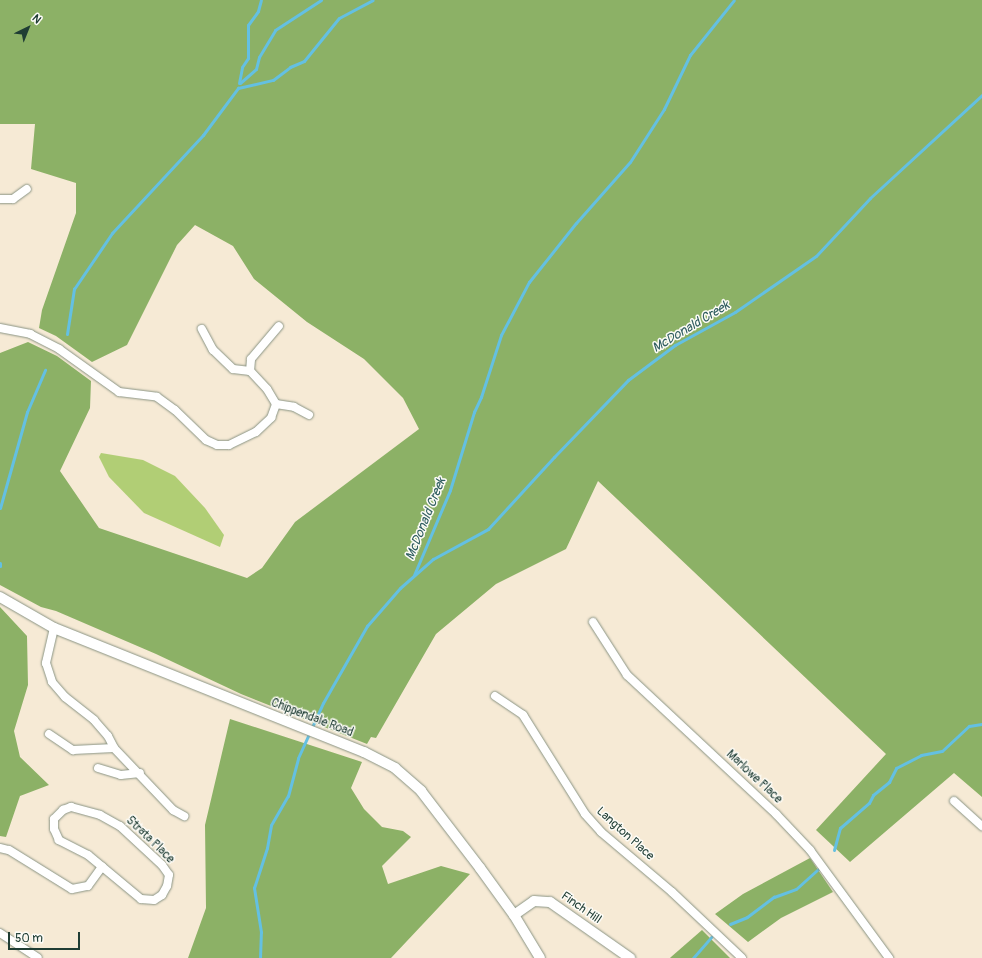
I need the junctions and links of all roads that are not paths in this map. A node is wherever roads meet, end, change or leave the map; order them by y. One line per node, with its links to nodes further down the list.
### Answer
1 (27, 189): 2 (street)
2 (0, 199)
3 (279, 326): 6 (street)
4 (0, 328): 7 (street)
5 (202, 329): 6 (street)
6 (250, 371): 7 (street)
7 (276, 404): 8 (street)
8 (309, 415)
9 (0, 597): 11 (street, Chippendale Road)
10 (593, 622): 28 (street, Marlowe Place)
11 (54, 628): 14 (street); 22 (street, Chippendale Road)
12 (495, 696): 27 (street, Langton Place)
13 (49, 734): 14 (street)
14 (114, 748): 16 (street)
15 (98, 768): 16 (street)
16 (140, 772): 18 (street)
17 (954, 801): 19 (street)
18 (184, 816)
19 (982, 826)
20 (0, 848): 21 (street)
21 (102, 867): 21 (street, Strata Place)
22 (514, 915): 25 (street, Chippendale Road); 26 (street, Finch Hill)
23 (0, 933): 24 (street)
24 (38, 958)
25 (540, 958)
26 (630, 958)
27 (742, 958)
28 (889, 958)

